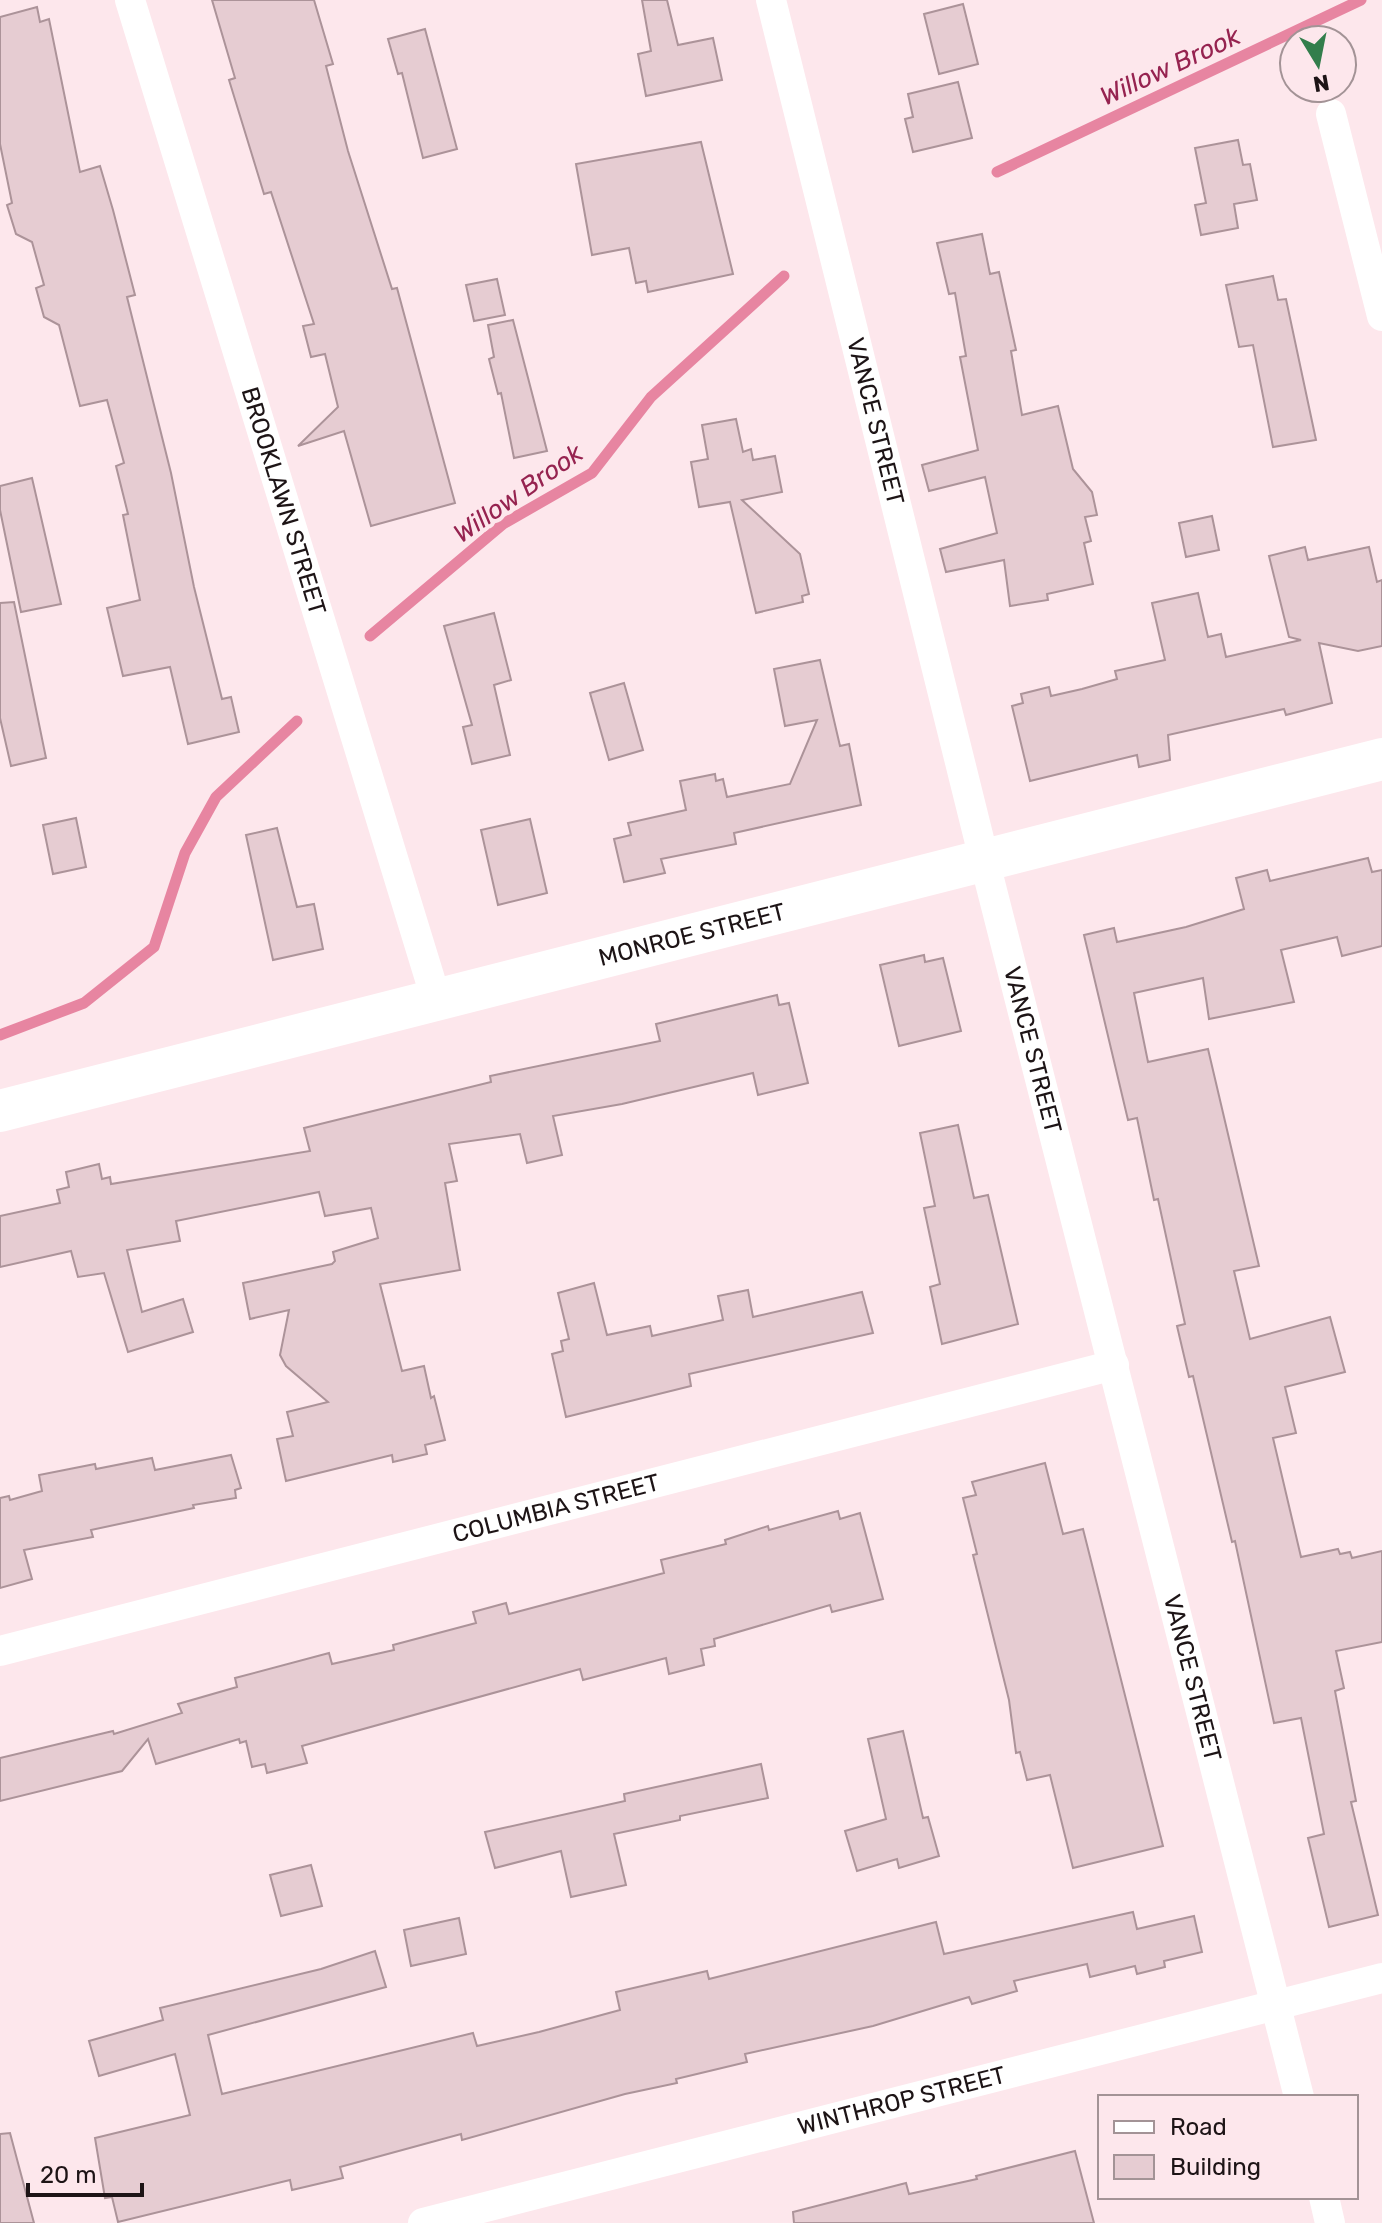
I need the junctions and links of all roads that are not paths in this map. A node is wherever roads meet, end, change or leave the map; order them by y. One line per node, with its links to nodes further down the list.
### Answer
1 (130, 0): 7 (street, BROOKLAWN STREET)
2 (771, 0): 6 (street, VANCE STREET)
3 (1331, 114): 4 (street)
4 (1382, 316)
5 (1382, 759): 6 (street, MONROE STREET)
6 (984, 859): 7 (street, MONROE STREET); 9 (street, VANCE STREET)
7 (437, 1002): 8 (street, MONROE STREET)
8 (0, 1111)
9 (1114, 1365): 10 (street, COLUMBIA STREET); 12 (street, VANCE STREET)
10 (0, 1651)
11 (1382, 1978): 12 (street, WINTHROP STREET)
12 (1277, 2004): 13 (street, VANCE STREET); 15 (street, WINTHROP STREET)
13 (1299, 2095)
14 (1324, 2199): 16 (street)
15 (423, 2223)
16 (1330, 2223)

